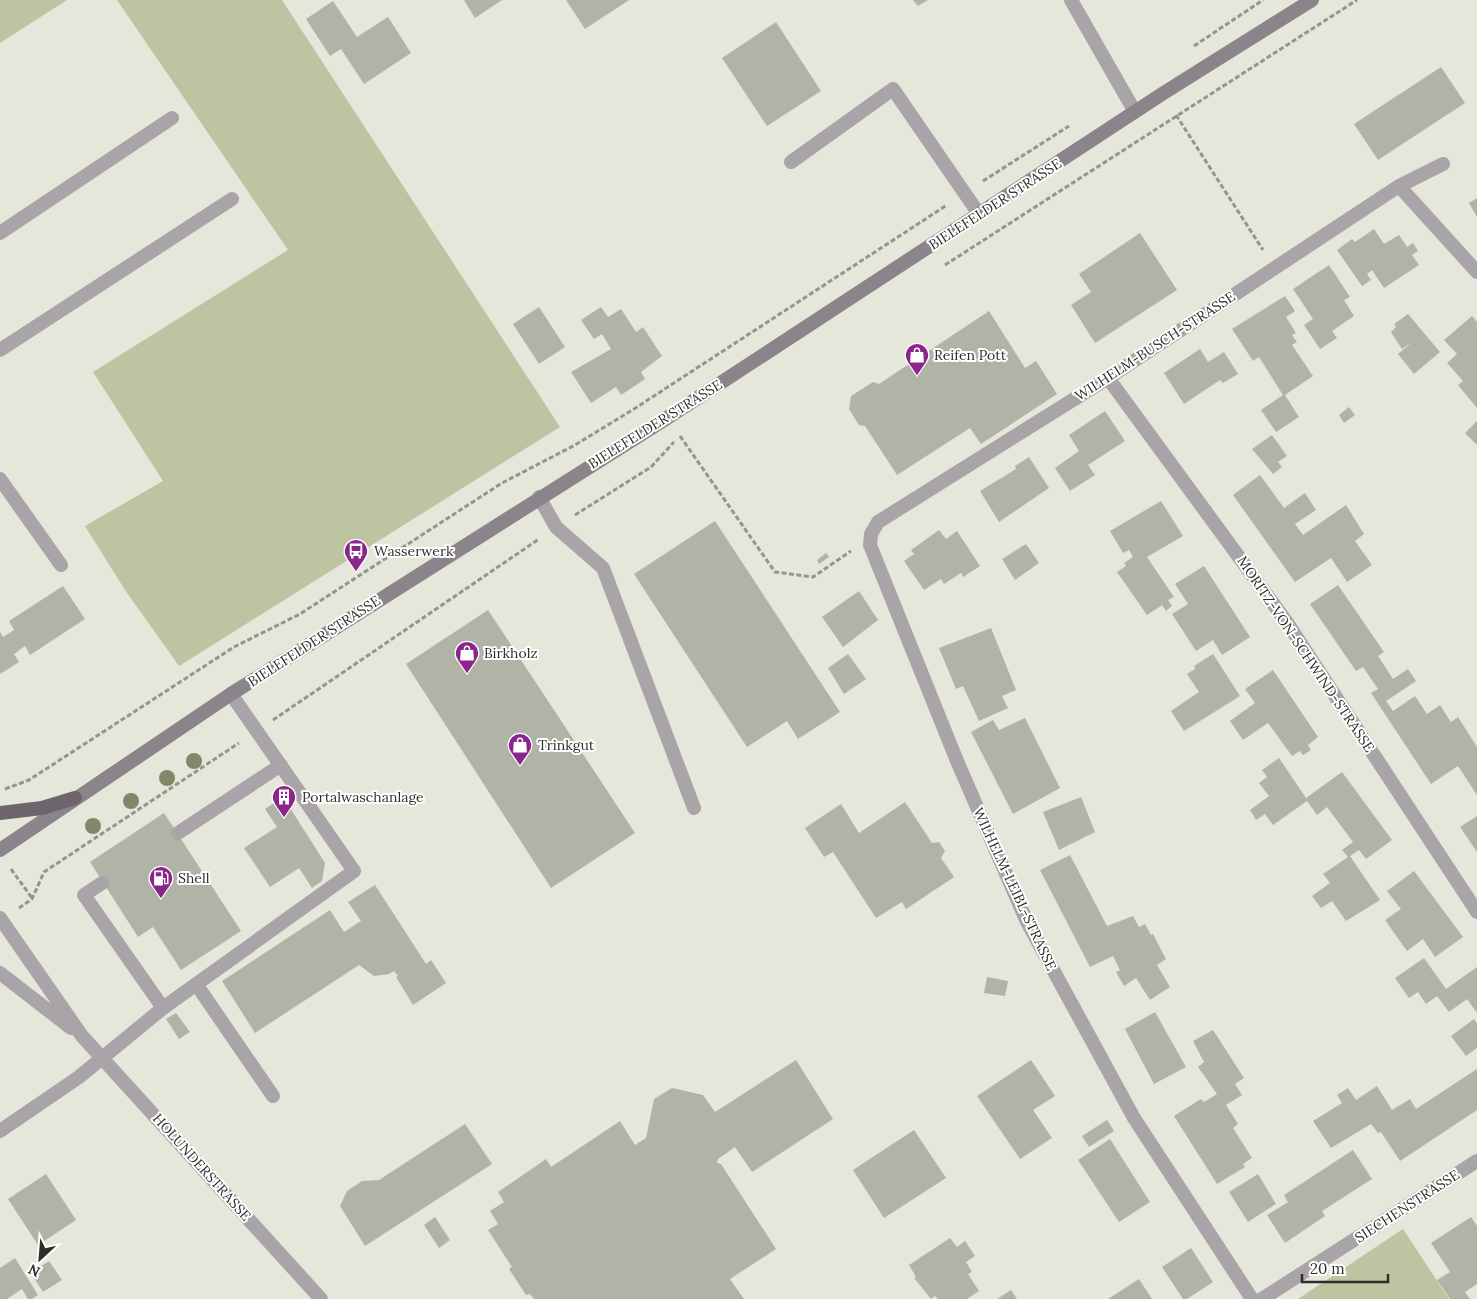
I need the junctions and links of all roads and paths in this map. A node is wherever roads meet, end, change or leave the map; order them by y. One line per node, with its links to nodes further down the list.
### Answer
1 (1071, 0): 7 (street)
2 (1263, 0): 5 (path)
3 (1312, 0): 6 (main road, BIELEFELDER STRASSE)
4 (1357, 0): 8 (path)
5 (1190, 48)
6 (1162, 94): 7 (main road, BIELEFELDER STRASSE); 8 (path)
7 (1134, 112): 16 (main road, BIELEFELDER STRASSE)
8 (1177, 116): 18 (path); 19 (path)
9 (172, 118): 17 (street)
10 (1060, 132): 14 (path)
11 (791, 162): 14 (street)
12 (1443, 164): 13 (street, WILHELM-BUSCH-STRASSE)
13 (1399, 186): 18 (street, WILHELM-BUSCH-STRASSE); 20 (street)
14 (965, 193): 16 (street); 33 (path)
15 (232, 200): 21 (street)
16 (979, 214): 26 (main road, BIELEFELDER STRASSE)
17 (0, 233)
18 (1274, 268): 22 (street, WILHELM-BUSCH-STRASSE)
19 (936, 270)
20 (1477, 272)
21 (0, 350)
22 (1108, 378): 28 (street, WILHELM-BUSCH-STRASSE); 41 (street, MORITZ-VON-SCHWIND-STRASSE)
23 (688, 430): 24 (path)
24 (679, 435): 27 (path); 28 (path)
25 (0, 479): 29 (street)
26 (539, 497): 27 (street); 30 (main road, BIELEFELDER STRASSE)
27 (556, 527): 31 (path); 35 (street)
28 (871, 539): 52 (street, WILHELM-LEIBL-STRASSE)
29 (61, 565)
30 (231, 694): 31 (street); 34 (main road, BIELEFELDER STRASSE)
31 (258, 730): 32 (street); 39 (path)
32 (281, 765): 37 (street); 44 (street)
33 (0, 790)
34 (74, 798): 36 (highway); 38 (main road, BIELEFELDER STRASSE)
35 (694, 808)
36 (0, 813)
37 (178, 833)
38 (0, 850)
39 (11, 868)
40 (102, 883): 45 (street)
41 (1477, 912)
42 (0, 918): 46 (street, HOLUNDERSTRASSE)
43 (0, 973): 46 (street, HOLUNDERSTRASSE)
44 (196, 984): 45 (street); 48 (street)
45 (163, 1008): 47 (street)
46 (82, 1036): 47 (street, HOLUNDERSTRASSE)
47 (102, 1058): 49 (street); 51 (street, HOLUNDERSTRASSE)
48 (273, 1096)
49 (0, 1131)
50 (1477, 1161): 53 (street, SIECHENSTRASSE)
51 (321, 1299)
52 (1252, 1299)
53 (1262, 1299)

